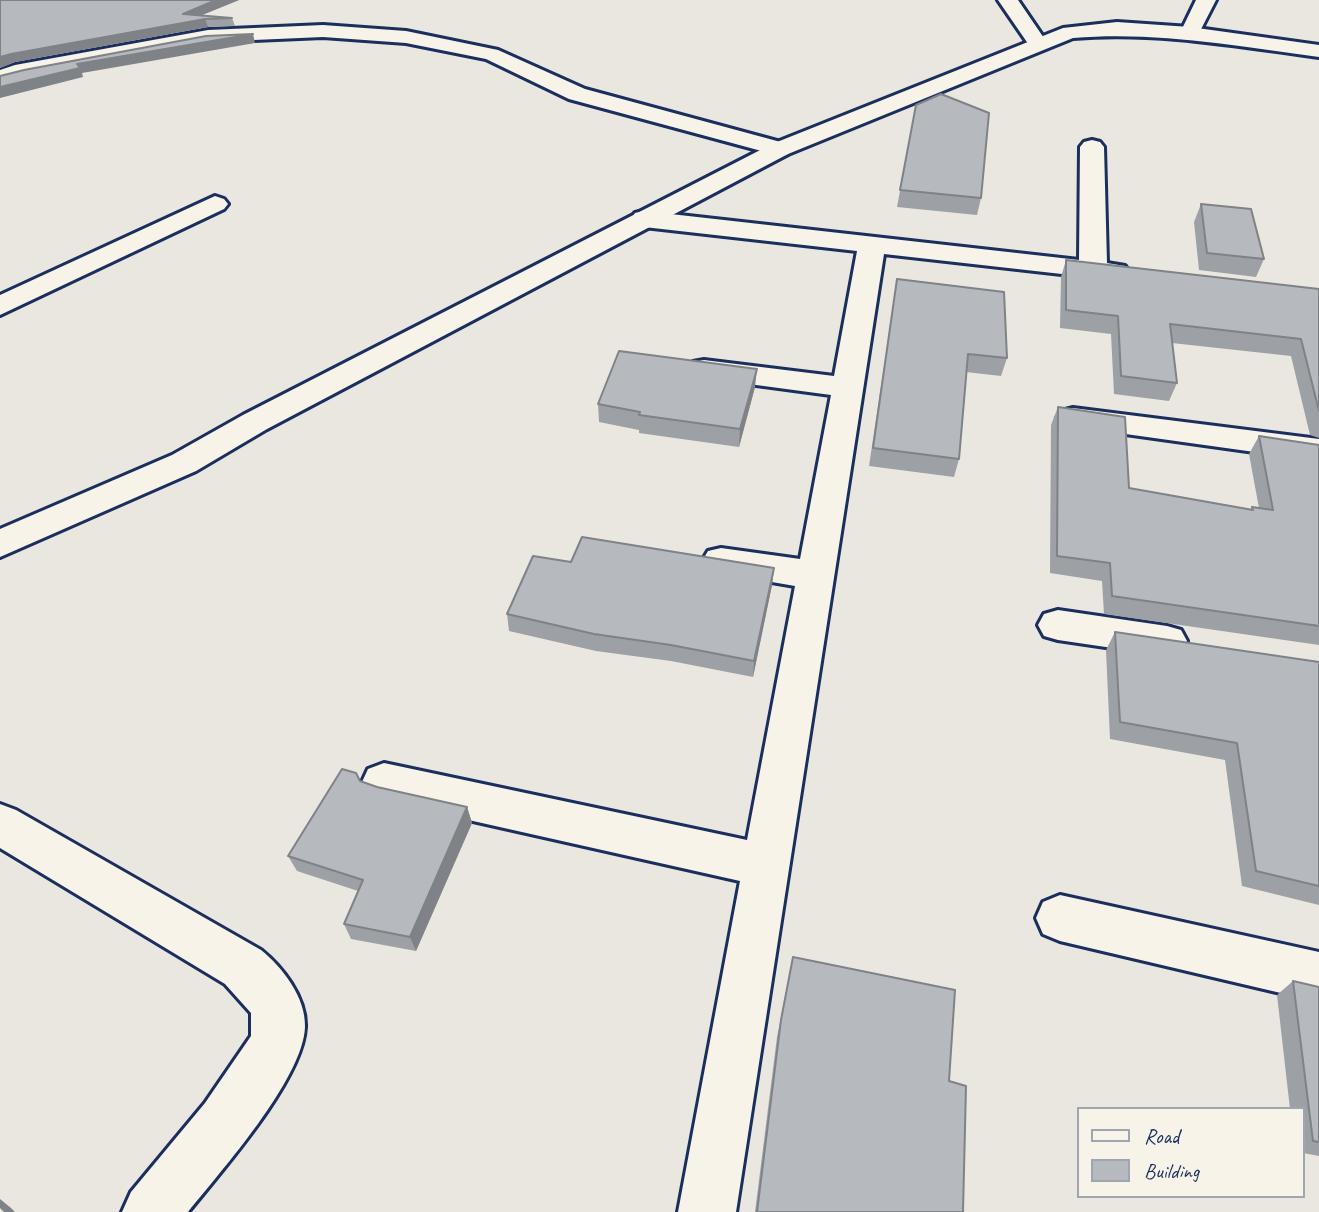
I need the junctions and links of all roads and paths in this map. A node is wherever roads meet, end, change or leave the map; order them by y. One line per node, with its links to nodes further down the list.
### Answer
1 (1008, 0): 4 (street)
2 (1206, 0): 3 (street)
3 (1189, 33): 4 (street); 5 (street)
4 (1038, 44): 8 (street)
5 (1319, 51)
6 (0, 77): 8 (street)
7 (1092, 147): 12 (street)
8 (780, 149): 10 (street)
9 (215, 204): 14 (street)
10 (644, 219): 11 (street); 19 (street)
11 (872, 245): 12 (street); 16 (street)
12 (1093, 269): 13 (street)
13 (1146, 275)
14 (0, 306)
15 (670, 364): 16 (street)
16 (848, 387): 21 (street)
17 (1064, 416): 18 (street)
18 (1319, 450)
19 (0, 544)
20 (683, 556): 21 (street)
21 (816, 575): 26 (street)
22 (1058, 625): 23 (street)
23 (1209, 647)
24 (383, 782): 26 (street)
25 (0, 824): 29 (street)
26 (767, 866): 30 (street)
27 (1060, 918): 28 (street)
28 (1319, 977)
29 (151, 1212)
30 (707, 1212)

